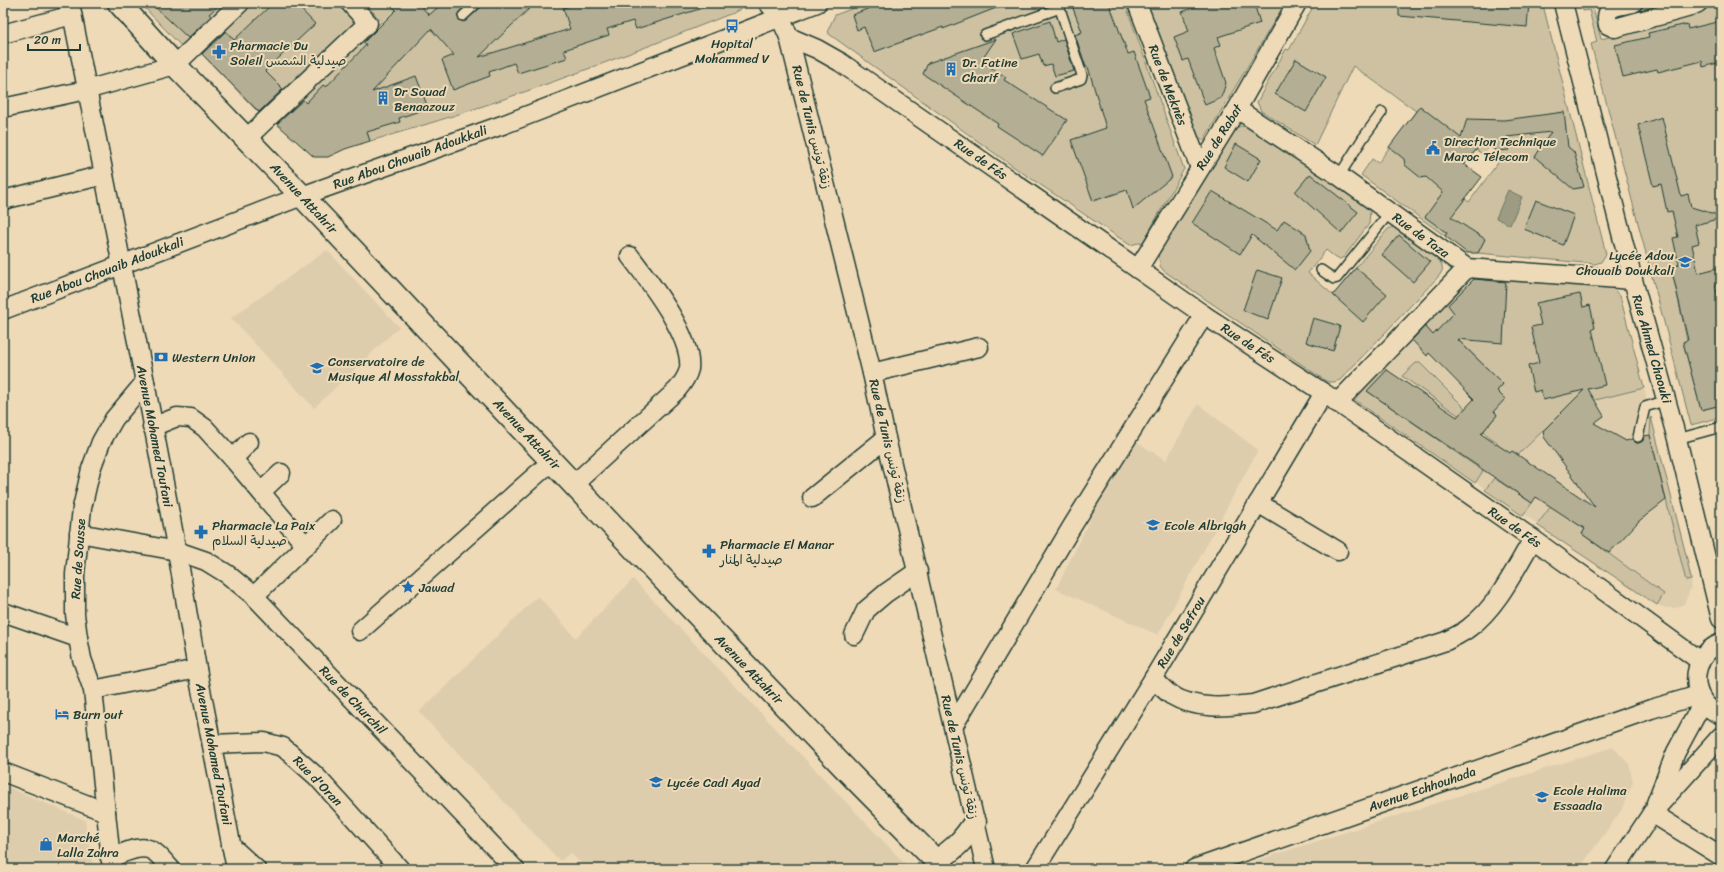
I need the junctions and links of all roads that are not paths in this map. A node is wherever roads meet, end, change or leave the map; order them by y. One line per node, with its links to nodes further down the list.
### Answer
1 (119, 3): 19 (street, Avenue Attahrir)
2 (240, 3): 19 (street)
3 (350, 3): 25 (street)
4 (477, 3): 14 (lane)
5 (768, 3): 15 (street, Rue de Tunis زنقة تونس)
6 (817, 3): 15 (street, Rue Abou Chouaib Adoukkali)
7 (1137, 3): 26 (street, Rue de Meknès)
8 (1297, 3): 23 (street, Rue de Rabat)
9 (1563, 3): 37 (street, Rue Ahmed Chaouki)
10 (1633, 3): 11 (street)
11 (1698, 3)
12 (1059, 6): 17 (lane); 20 (lane)
13 (71, 9): 16 (street); 21 (street, Avenue Mohamed Toufani)
14 (463, 16)
15 (780, 16): 18 (street, Rue de Tunis زنقة تونس); 29 (street, Rue Abou Chouaib Adoukkali)
16 (3, 34)
17 (985, 35)
18 (789, 37): 35 (street, Rue de Fés); 41 (street, Rue de Tunis زنقة تونس)
19 (175, 65): 21 (street); 25 (street, Avenue Attahrir)
20 (1055, 88)
21 (86, 90): 22 (street); 27 (street, Avenue Mohamed Toufani)
22 (3, 108)
23 (1237, 109): 26 (street, Rue de Rabat); 28 (street, Rue de Taza)
24 (1382, 112): 28 (lane)
25 (247, 138): 29 (street, Avenue Attahrir)
26 (1200, 168): 35 (street, Rue de Rabat)
27 (104, 175): 30 (street); 33 (street, Avenue Mohamed Toufani)
28 (1338, 176): 31 (street, Rue de Taza)
29 (302, 196): 33 (street, Rue Abou Chouaib Adoukkali); 52 (street, Avenue Attahrir)
30 (3, 200)
31 (1390, 212): 34 (street, Rue de Taza); 36 (lane)
32 (630, 256): 54 (street)
33 (121, 265): 38 (street, Rue Abou Chouaib Adoukkali); 42 (street, Avenue Mohamed Toufani)
34 (1467, 268): 37 (street); 43 (street, Rue de Sefrou)
35 (1138, 269): 39 (street, Rue de Fés)
36 (1321, 270)
37 (1633, 280): 44 (street, Rue Ahmed Chaouki)
38 (3, 310)
39 (1204, 315): 43 (street, Rue de Fés); 77 (street)
40 (979, 347): 41 (street)
41 (872, 373): 48 (street, Rue de Tunis زنقة تونس)
42 (145, 382): 45 (street, Avenue Mohamed Toufani); 59 (street, Rue de Sousse)
43 (1331, 398): 57 (street, Rue de Sefrou); 60 (street, Rue de Fés)
44 (1667, 400): 47 (lane); 49 (street, Rue Ahmed Chaouki)
45 (152, 427): 51 (street); 62 (street, Avenue Mohamed Toufani)
46 (1721, 427): 49 (lane)
47 (1638, 436)
48 (886, 438): 56 (street); 64 (street, Rue de Tunis زنقة تونس)
49 (1677, 439): 66 (street, Rue Ahmed Chaouki)
50 (249, 442): 51 (street)
51 (233, 459): 55 (street)
52 (552, 461): 54 (street, Avenue Attahrir); 69 (street)
53 (281, 473): 55 (street)
54 (574, 484): 87 (street, Avenue Attahrir)
55 (261, 492): 61 (street)
56 (812, 498)
57 (1258, 503): 63 (street); 74 (street, Rue de Sefrou)
58 (332, 520): 61 (street)
59 (79, 533): 62 (street, Rue de Churchil); 71 (street, Rue de Sousse)
60 (1533, 539): 73 (street, Rue de Fés); 74 (street)
61 (306, 546): 65 (street)
62 (177, 551): 65 (street, Rue de Churchil); 72 (street, Avenue Mohamed Toufani)
63 (1338, 551)
64 (918, 571): 70 (street); 77 (street, Rue de Tunis زنقة تونس)
65 (254, 596): 92 (street, Rue de Churchil)
66 (1716, 602): 68 (street, Rue Ahmed Chaouki); 73 (street, Rue Ahmed Chaouki)
67 (3, 612): 71 (street)
68 (1721, 619)
69 (360, 631)
70 (854, 635)
71 (78, 638): 75 (street, Rue de Sousse)
72 (197, 669): 75 (street); 79 (street, Avenue Mohamed Toufani)
73 (1705, 671): 76 (street, Rue de Fés); 82 (street); 95 (street, Avenue Echhouhada)
74 (1153, 679): 94 (street, Rue de Sefrou)
75 (93, 690): 81 (street, Rue de Sousse)
76 (1721, 715)
77 (954, 725): 83 (street, Rue de Tunis زنقة تونس)
78 (1721, 736): 82 (street)
79 (212, 744): 84 (street, Avenue Mohamed Toufani); 91 (street, Rue d'Oran)
80 (3, 772): 81 (street)
81 (106, 812): 86 (street, Rue de Sousse)
82 (1652, 813): 85 (street); 96 (street)
83 (975, 822): 87 (street); 93 (street, Rue de Tunis زنقة تونس)
84 (231, 846): 89 (street, Avenue Mohamed Toufani); 90 (street)
85 (1721, 856)
86 (111, 863): 88 (street)
87 (941, 865)
88 (171, 869)
89 (236, 869)
90 (256, 869)
91 (400, 869)
92 (515, 869)
93 (986, 869)
94 (1035, 869)
95 (1194, 869)
96 (1615, 869)

